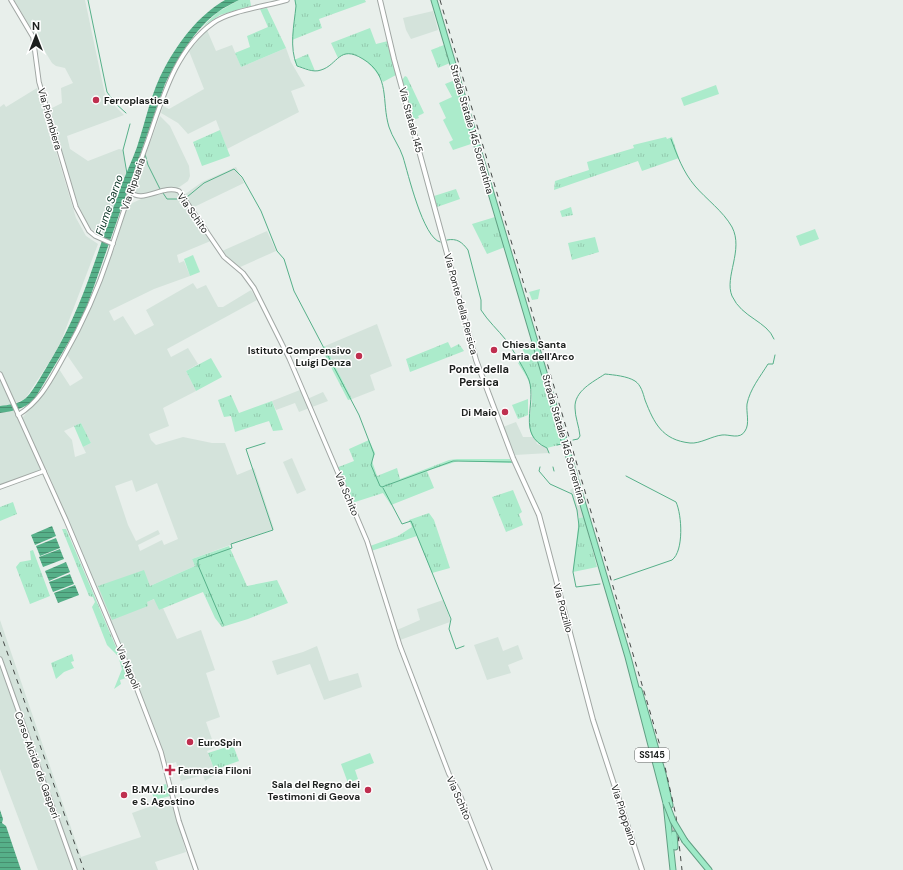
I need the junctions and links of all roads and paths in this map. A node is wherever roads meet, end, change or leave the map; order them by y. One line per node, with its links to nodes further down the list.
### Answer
1 (11, 0): 7 (street, Via Piombiera)
2 (287, 0): 5 (street, Via Ripuaria)
3 (380, 0): 6 (main road, Via Statale 145)
4 (434, 0): 14 (highway, Strada Statale 145 Sorrentina / SS145)
5 (130, 191): 7 (street, Via Ripuaria); 20 (street, Via Schito)
6 (444, 240): 10 (main road, Via Ponte della Persica)
7 (113, 244): 9 (street, Via Ripuaria)
8 (0, 374): 9 (street, Via Napoli)
9 (18, 415): 11 (street, Via Napoli)
10 (513, 458): 15 (main road, Via Pozzillo)
11 (44, 471): 12 (street); 19 (street, Via Napoli)
12 (0, 487)
13 (0, 659): 18 (street, Corso Alcide de Gasperi)
14 (631, 670): 16 (highway, Strada Statale 145 Sorrentina / SS145); 16 (highway)
15 (606, 760): 21 (main road, Via Pioppaino)
16 (668, 804): 22 (highway); 24 (highway, Strada Statale 145 Sorrentina / SS145, bridge)
17 (674, 834): 23 (highway)
18 (75, 870)
19 (196, 870)
20 (490, 870)
21 (642, 870)
22 (672, 870)
23 (676, 870)
24 (709, 870)

